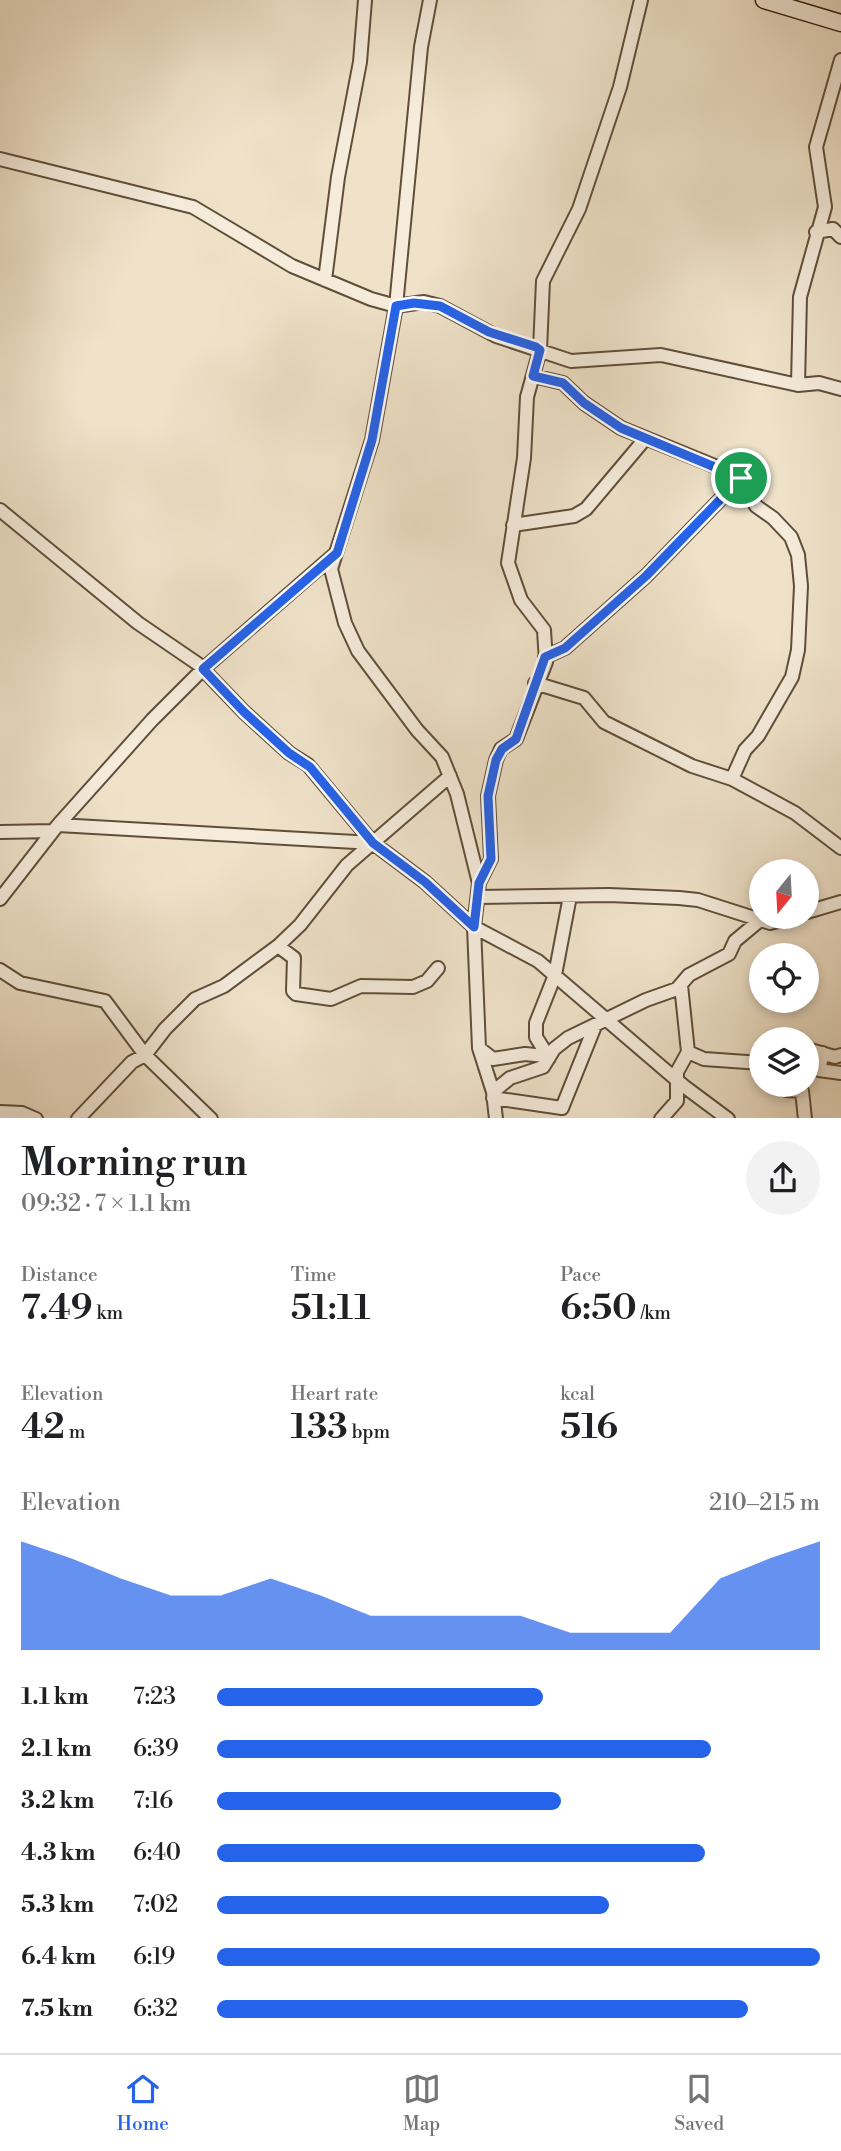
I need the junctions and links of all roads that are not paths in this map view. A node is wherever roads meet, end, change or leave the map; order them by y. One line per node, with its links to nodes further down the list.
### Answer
1 (365, 0): 12 (street)
2 (430, 0): 13 (street)
3 (641, 0): 14 (street)
4 (764, 0): 5 (main road)
5 (841, 23)
6 (841, 60): 8 (street)
7 (841, 90): 8 (street)
8 (831, 100): 10 (street)
9 (0, 159): 12 (street)
10 (816, 232): 11 (street); 16 (street)
11 (841, 237)
12 (326, 280): 13 (street)
13 (396, 306): 14 (street); 22 (street)
14 (540, 350): 15 (street); 16 (street)
15 (533, 376): 18 (street); 21 (street)
16 (798, 385): 17 (street)
17 (841, 389)
18 (645, 439): 19 (street); 21 (street)
19 (741, 478): 23 (street); 27 (street)
20 (0, 510): 24 (street)
21 (513, 525): 23 (street)
22 (337, 553): 24 (street); 26 (street)
23 (545, 657): 25 (street)
24 (203, 669): 28 (street); 30 (street)
25 (536, 684): 27 (street); 32 (street)
26 (450, 776): 30 (street); 32 (street)
27 (732, 779): 31 (street)
28 (56, 828): 29 (street); 30 (street); 35 (street)
29 (0, 832)
30 (373, 843): 39 (street); 41 (street)
31 (841, 848)
32 (479, 883): 34 (street)
33 (570, 896): 34 (street); 38 (street); 44 (street)
34 (479, 897): 39 (street)
35 (0, 899)
36 (841, 902): 37 (street)
37 (819, 908)
38 (749, 918)
39 (474, 927): 44 (street); 47 (street)
40 (749, 929): 45 (street)
41 (278, 946): 42 (street); 51 (street)
42 (438, 968)
43 (0, 970): 51 (street)
44 (555, 975): 46 (street); 53 (street)
45 (681, 985): 46 (street); 48 (street)
46 (601, 1023): 53 (street); 56 (street); 57 (street)
47 (479, 1048): 53 (street); 57 (street)
48 (688, 1052): 54 (street); 56 (street)
49 (819, 1053): 50 (street)
50 (823, 1054): 52 (street); 55 (street)
51 (145, 1055): 61 (street); 62 (street)
52 (841, 1055)
53 (547, 1057): 57 (street)
54 (749, 1062)
55 (841, 1073)
56 (676, 1078): 64 (street); 65 (street)
57 (493, 1095): 63 (street)
58 (803, 1097): 66 (street)
59 (0, 1112): 60 (street)
60 (36, 1118)
61 (78, 1118)
62 (211, 1118)
63 (496, 1118)
64 (661, 1118)
65 (728, 1118)
66 (805, 1118)

